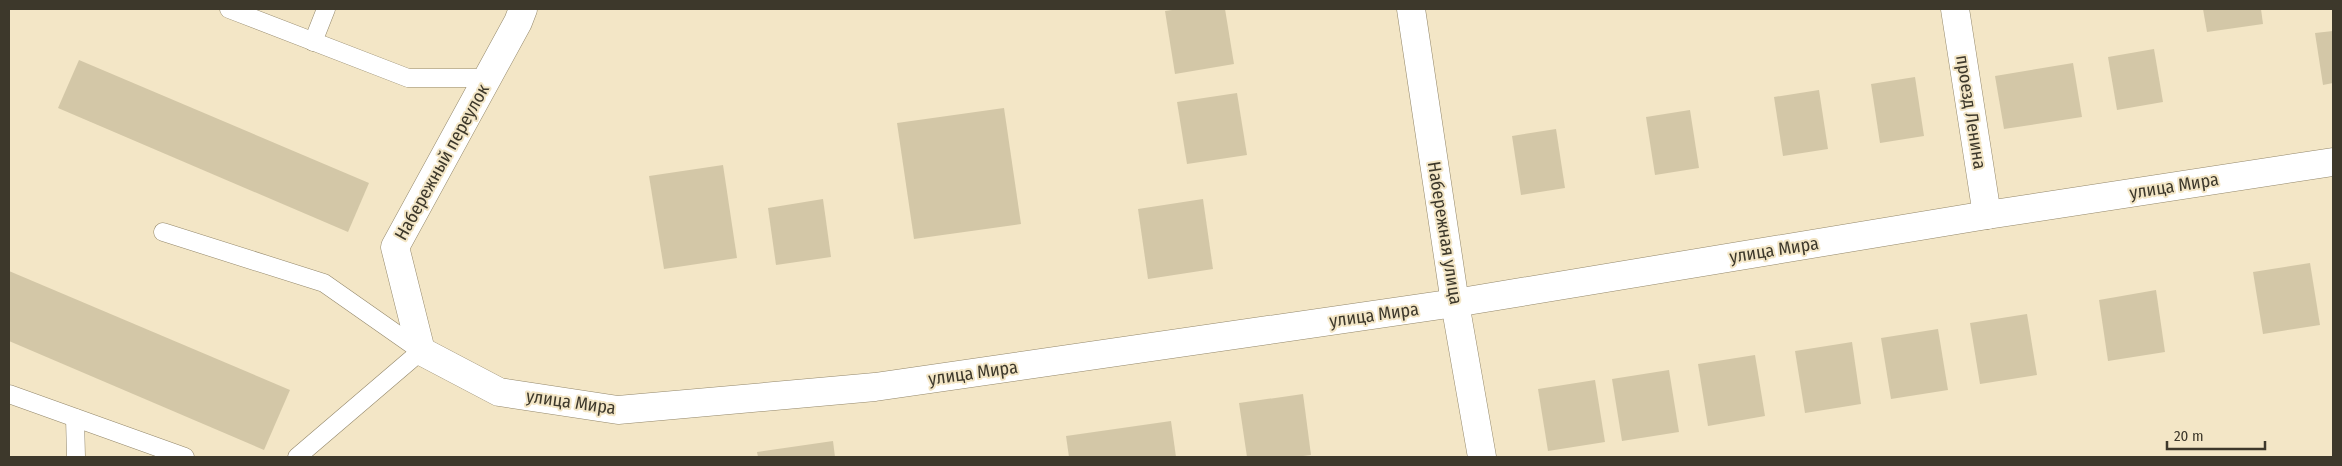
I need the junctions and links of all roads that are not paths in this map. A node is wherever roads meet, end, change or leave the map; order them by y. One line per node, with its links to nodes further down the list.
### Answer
1 (229, 9): 6 (lane)
2 (326, 9): 6 (lane)
3 (523, 9): 7 (street, Набережный переулок)
4 (1411, 9): 11 (street, Набережная улица)
5 (1955, 9): 9 (street, проезд Ленина)
6 (313, 42): 7 (lane)
7 (487, 78): 12 (street, Набережный переулок)
8 (2333, 162): 9 (street, улица Мира)
9 (1987, 215): 11 (street, улица Мира)
10 (163, 232): 12 (lane)
11 (1456, 303): 12 (street, улица Мира); 18 (street, Набережная улица)
12 (421, 351): 17 (lane)
13 (9, 394): 14 (lane)
14 (75, 418): 15 (lane); 16 (lane)
15 (76, 457)
16 (185, 457)
17 (297, 457)
18 (1482, 457)

